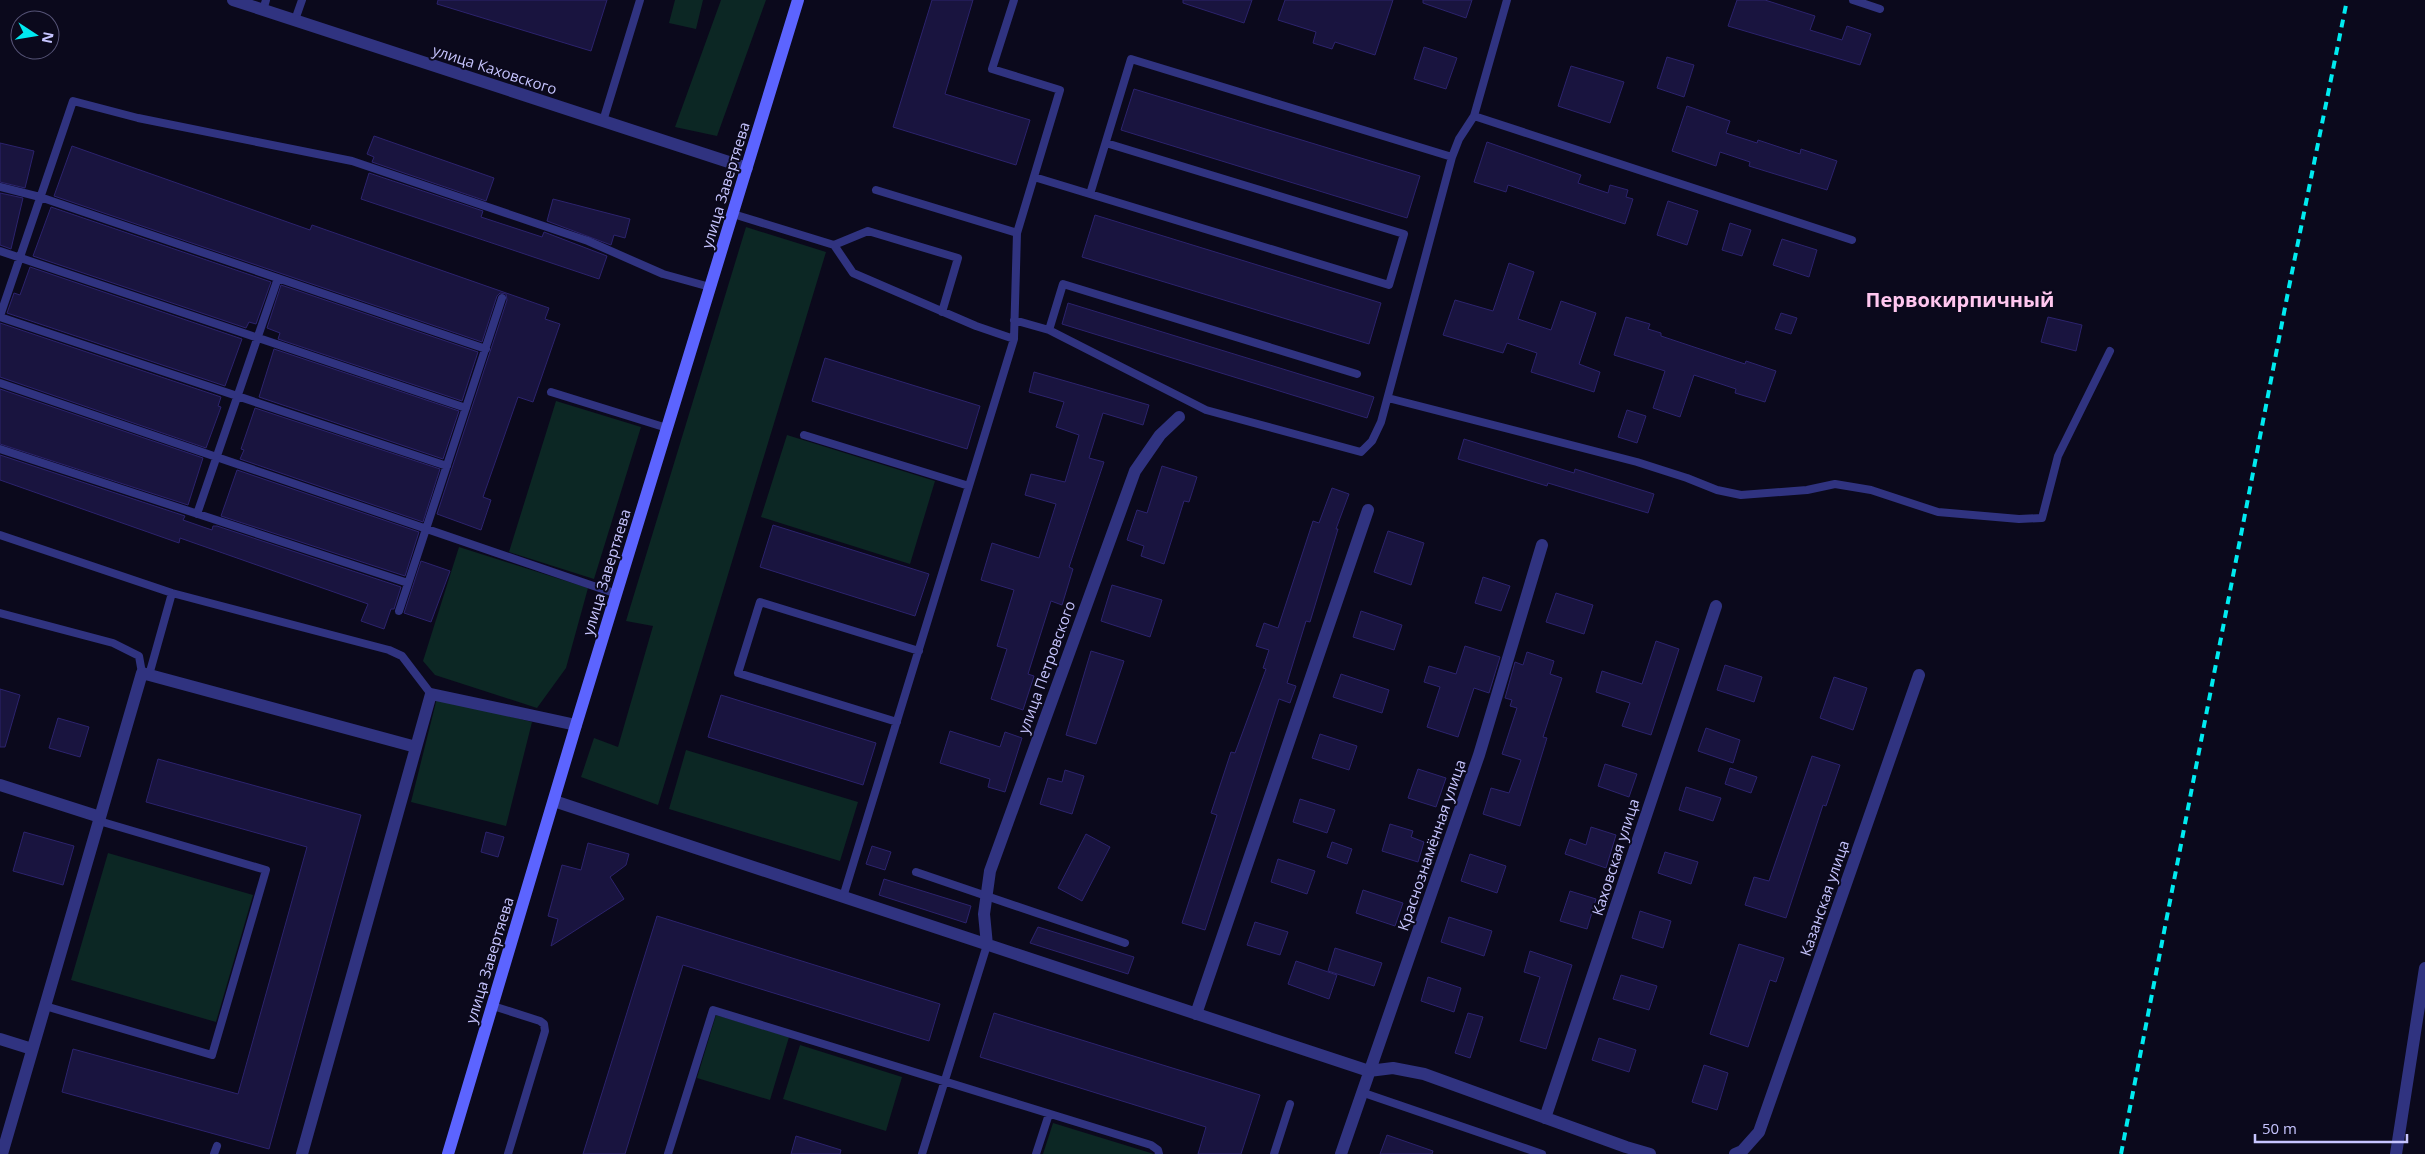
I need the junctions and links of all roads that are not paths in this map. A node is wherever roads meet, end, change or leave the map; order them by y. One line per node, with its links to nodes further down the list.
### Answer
1 (233, 0): 8 (street, улица Каховского)
2 (302, 0): 10 (lane)
3 (640, 0): 12 (lane)
4 (798, 0): 15 (main road, улица Завертяева)
5 (1014, 0): 16 (lane)
6 (1507, 0): 11 (lane)
7 (1854, 0): 9 (lane)
8 (264, 5): 10 (street, улица Каховского)
9 (1880, 9)
10 (296, 20): 12 (street, улица Каховского)
11 (1474, 116): 14 (lane); 23 (lane)
12 (603, 121): 15 (street, улица Каховского)
13 (1106, 143): 14 (lane); 19 (lane); 19 (lane)
14 (1452, 157): 42 (lane)
15 (747, 168): 21 (main road, улица Завертяева)
16 (1034, 177): 19 (lane); 22 (lane)
17 (0, 187): 20 (lane)
18 (876, 190): 22 (lane)
19 (1090, 194)
20 (40, 197): 26 (lane); 27 (lane); 28 (lane)
21 (733, 214): 24 (lane); 28 (main road, улица Завертяева)
22 (1017, 233): 32 (lane)
23 (1852, 240)
24 (834, 245): 30 (lane); 30 (lane)
25 (0, 251): 26 (lane)
26 (20, 256): 31 (lane); 34 (lane)
27 (278, 278): 34 (lane); 36 (lane)
28 (710, 287): 45 (main road, улица Завертяева)
29 (502, 298): 36 (lane)
30 (942, 312): 35 (lane)
31 (0, 316): 41 (lane)
32 (1014, 320): 33 (lane); 35 (lane)
33 (1049, 330): 38 (lane); 42 (lane)
34 (257, 336): 41 (lane); 43 (lane)
35 (1014, 340): 50 (lane)
36 (486, 349): 43 (lane)
37 (2110, 351): 42 (lane)
38 (1357, 374)
39 (0, 382): 48 (lane)
40 (551, 392): 45 (lane)
41 (237, 396): 48 (lane); 49 (lane)
42 (1388, 398)
43 (466, 408): 49 (lane)
44 (1179, 417): 73 (street, улица Петровского)
45 (667, 428): 58 (main road, улица Завертяева)
46 (804, 435): 50 (lane)
47 (0, 450): 52 (lane)
48 (216, 456): 52 (lane); 53 (lane)
49 (447, 466): 53 (lane)
50 (969, 486): 62 (lane)
51 (1368, 510): 80 (street)
52 (196, 514): 56 (lane)
53 (427, 528): 56 (lane); 58 (lane)
54 (0, 535): 57 (lane)
55 (1542, 545): 83 (street, Краснознамённая улица)
56 (408, 583): 60 (lane)
57 (172, 593): 63 (lane); 65 (lane)
58 (617, 594): 67 (main road, улица Завертяева)
59 (1716, 606): 88 (street, Каховская улица)
60 (399, 611)
61 (0, 613): 63 (lane)
62 (919, 651): 66 (lane); 66 (lane)
63 (145, 674): 68 (street); 71 (street)
64 (1919, 675): 101 (street, Казанская улица)
65 (431, 694): 67 (street); 68 (street)
66 (897, 722): 74 (lane)
67 (576, 725): 70 (main road, улица Завертяева)
68 (416, 747): 90 (street)
69 (0, 786): 71 (street)
70 (554, 801): 74 (street); 79 (main road, улица Завертяева)
71 (99, 819): 78 (street); 78 (lane)
72 (916, 872): 73 (lane)
73 (986, 896): 75 (lane); 76 (street, улица Петровского)
74 (843, 897): 76 (street)
75 (1125, 944)
76 (986, 945): 80 (street); 84 (lane)
77 (2425, 968): 102 (street)
78 (45, 1006): 82 (street)
79 (492, 1006): 91 (main road, улица Завертяева); 92 (lane)
80 (1196, 1014): 83 (street)
81 (0, 1039): 82 (street)
82 (32, 1049): 89 (street)
83 (1369, 1071): 85 (street, Краснознамённая улица); 88 (street)
84 (944, 1081): 87 (lane); 93 (lane); 94 (lane)
85 (1361, 1092): 98 (street, Краснознамённая улица); 99 (lane)
86 (1290, 1104): 97 (lane)
87 (1049, 1114): 95 (lane); 96 (lane)
88 (1545, 1118): 100 (street)
89 (2, 1154)
90 (302, 1154)
91 (448, 1154)
92 (508, 1154)
93 (668, 1154)
94 (922, 1154)
95 (1036, 1154)
96 (1159, 1154)
97 (1274, 1154)
98 (1341, 1154)
99 (1542, 1154)
100 (1650, 1154)
101 (1735, 1154)
102 (2396, 1154)

